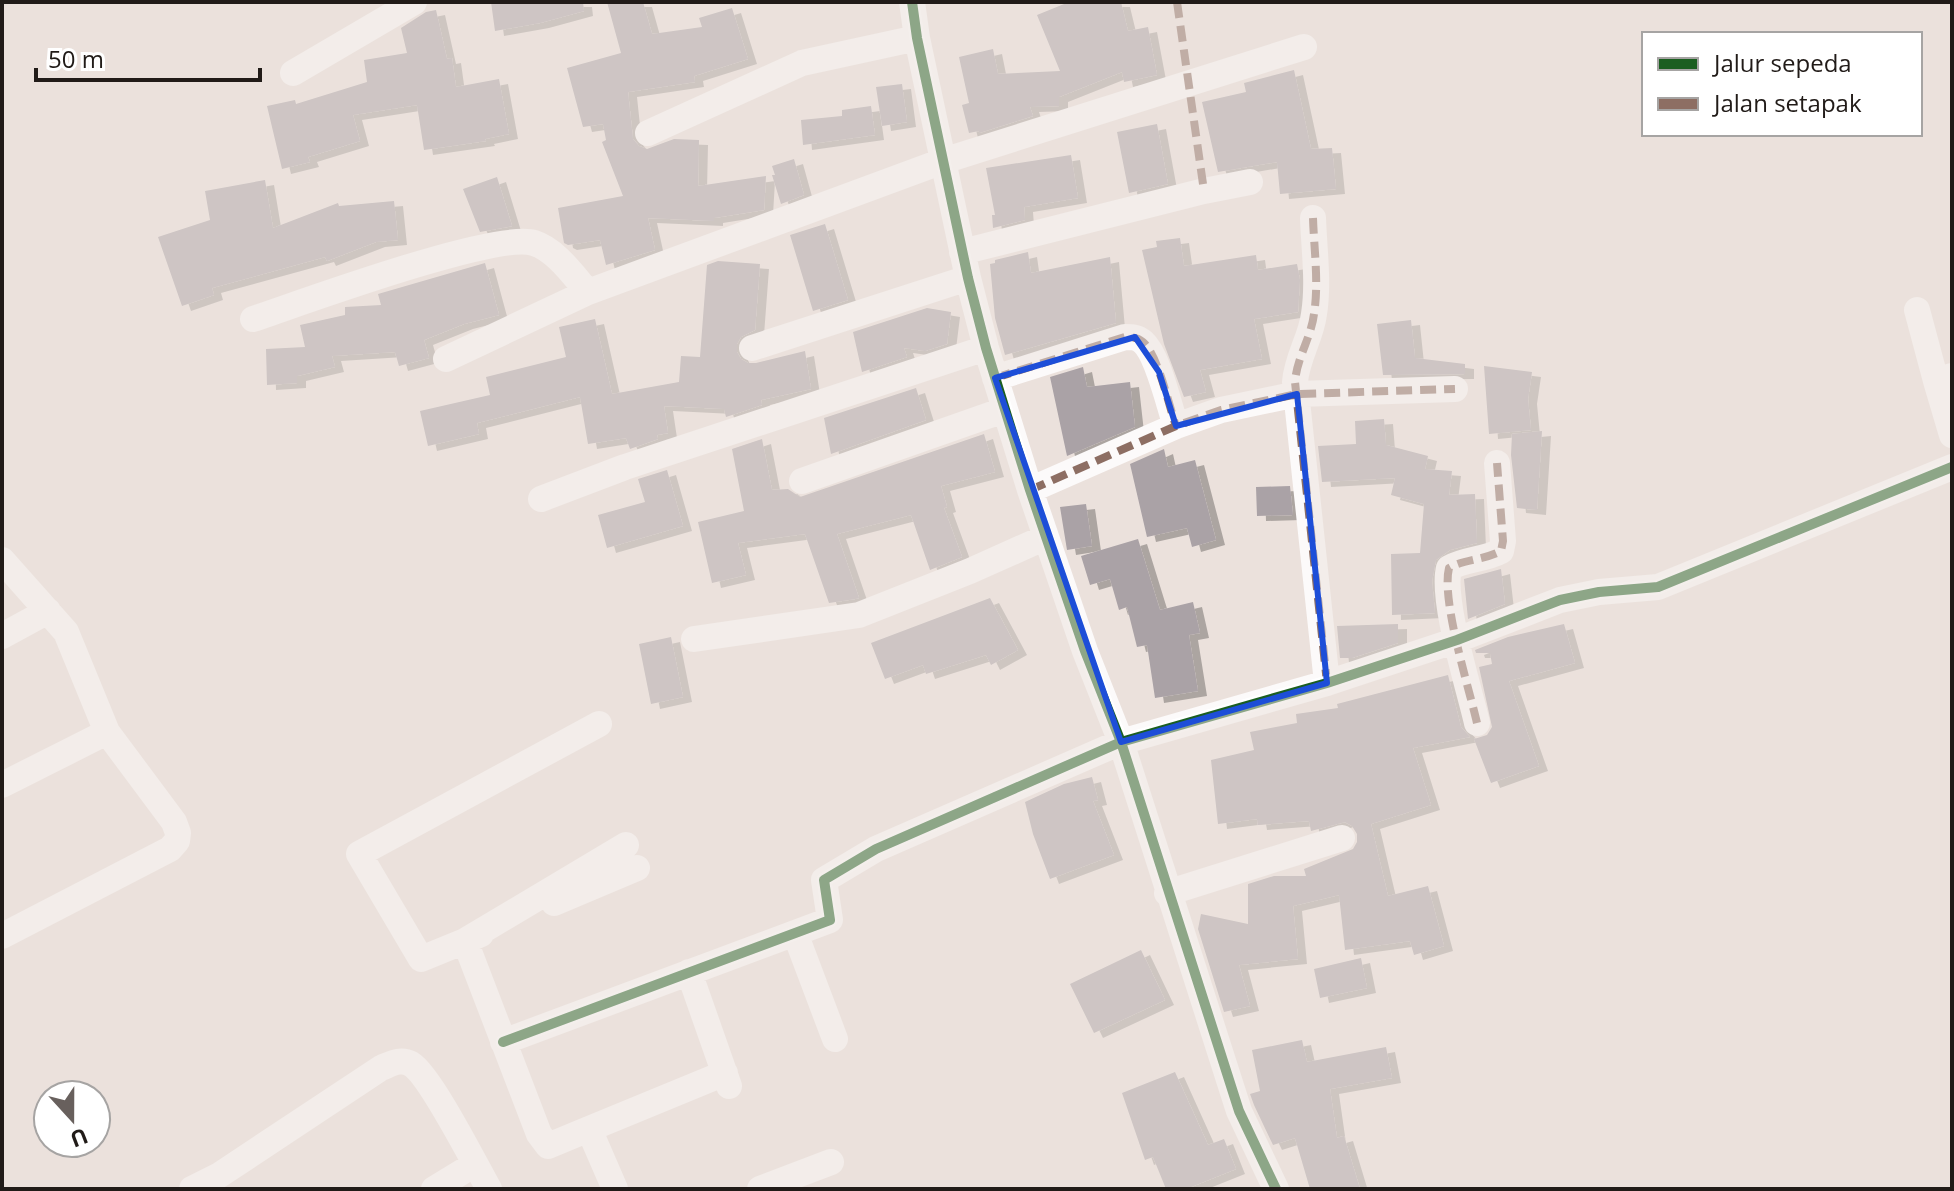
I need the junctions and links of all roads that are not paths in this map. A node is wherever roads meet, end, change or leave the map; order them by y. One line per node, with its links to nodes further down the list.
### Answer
1 (414, 2): 5 (street)
2 (918, 3): 3 (street)
3 (917, 38): 6 (street); 7 (street)
4 (1304, 47): 7 (street)
5 (293, 73)
6 (648, 133)
7 (943, 161): 10 (street); 11 (street)
8 (1250, 182): 10 (street)
9 (1313, 218): 20 (street)
10 (965, 265): 14 (street); 15 (street)
11 (588, 292): 13 (street); 16 (street)
12 (1917, 310): 18 (street)
13 (253, 319)
14 (752, 348)
15 (986, 348): 17 (street); 28 (street)
16 (446, 359)
17 (995, 378): 21 (street); 22 (street)
18 (1944, 378): 23 (street)
19 (1455, 389): 20 (street)
20 (1297, 394): 22 (street); 35 (street)
21 (1004, 410): 26 (street); 27 (street)
22 (1176, 426): 27 (street)
23 (1952, 435)
24 (1497, 463): 34 (street)
25 (1952, 467): 34 (street)
26 (802, 481)
27 (1030, 490): 29 (street)
28 (541, 499)
29 (1046, 537): 33 (street); 39 (street)
30 (2, 560): 31 (street)
31 (48, 611): 32 (street); 38 (street)
32 (2, 636)
33 (694, 639)
34 (1457, 640): 35 (street); 36 (street)
35 (1327, 683): 39 (street)
36 (1477, 723)
37 (599, 724): 46 (street)
38 (107, 732): 40 (street); 45 (street)
39 (1121, 742): 43 (street); 44 (street)
40 (2, 785)
41 (1342, 838): 43 (street)
42 (632, 856): 46 (street)
43 (1167, 893): 59 (street)
44 (795, 933): 47 (street); 48 (street)
45 (2, 936)
46 (465, 941): 49 (street)
47 (689, 972): 49 (street); 50 (street)
48 (835, 1039)
49 (503, 1042): 50 (street)
50 (589, 1129): 57 (street)
51 (831, 1162): 58 (street)
52 (475, 1164): 53 (street); 55 (street); 56 (street)
53 (222, 1182): 54 (street)
54 (192, 1189)
55 (434, 1189)
56 (489, 1189)
57 (615, 1189)
58 (760, 1189)
59 (1276, 1189)

